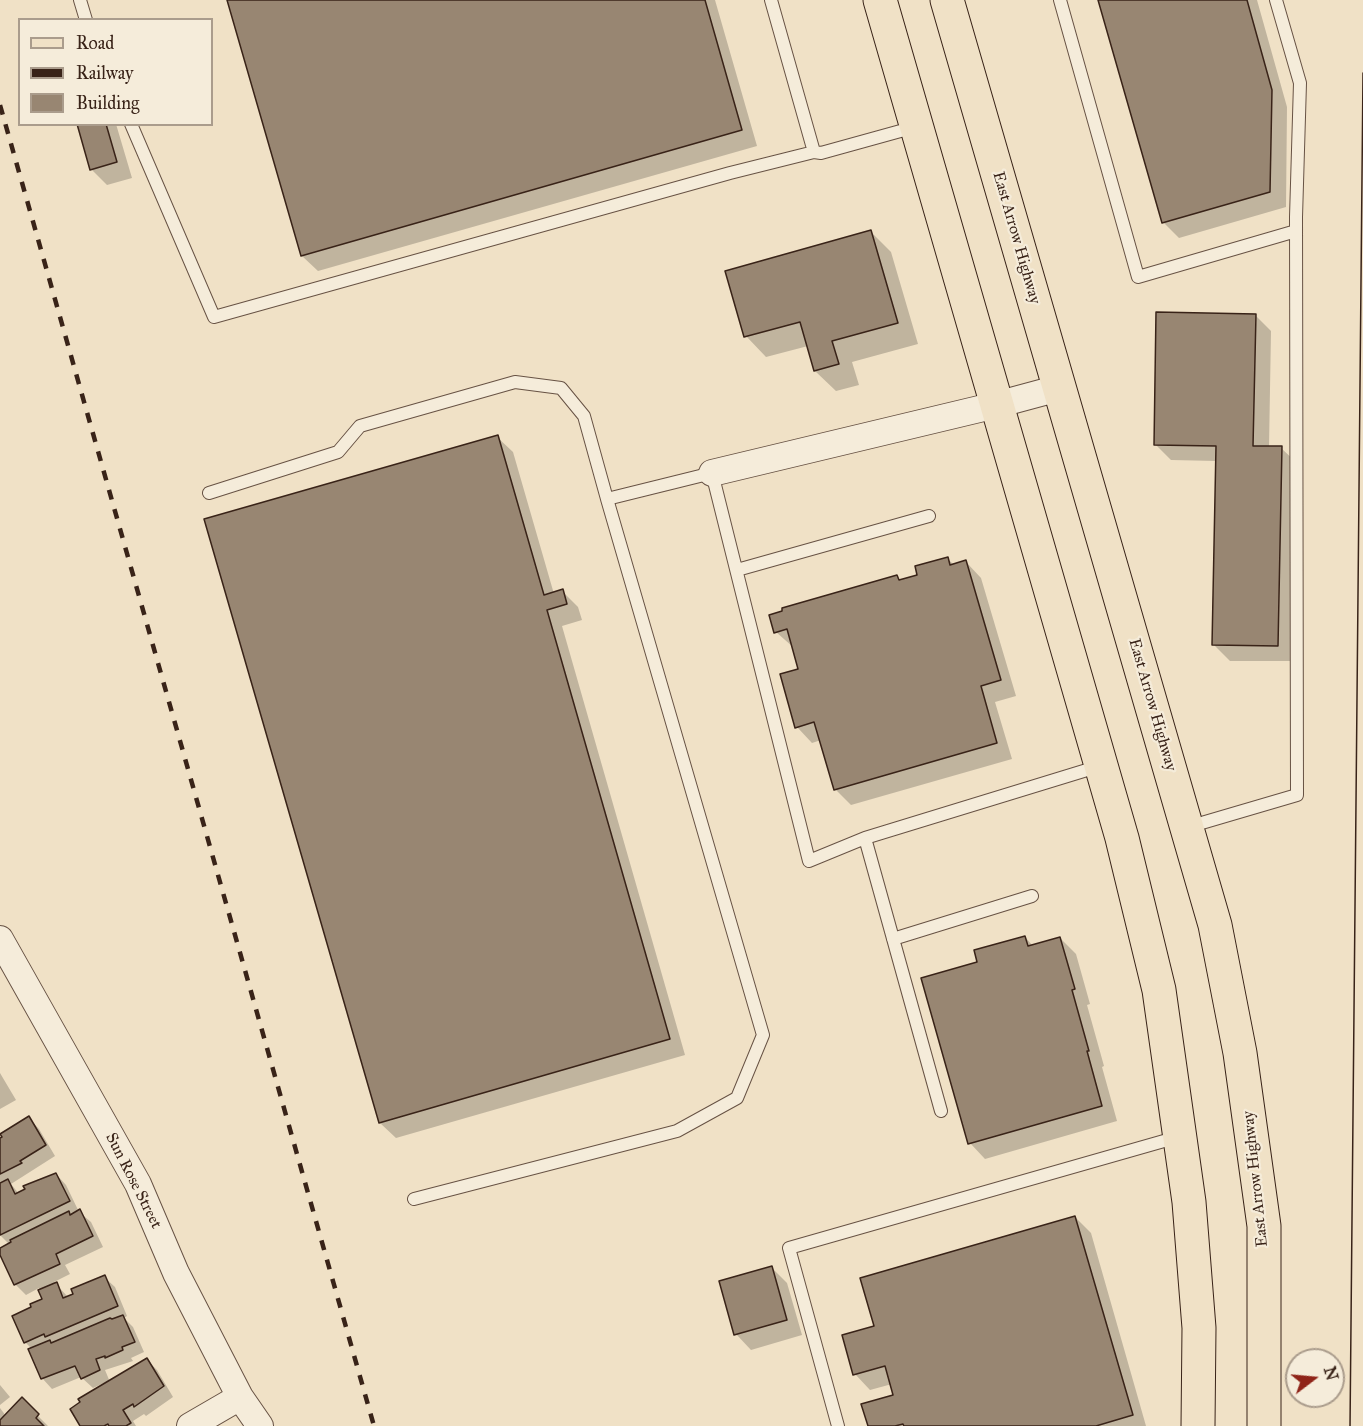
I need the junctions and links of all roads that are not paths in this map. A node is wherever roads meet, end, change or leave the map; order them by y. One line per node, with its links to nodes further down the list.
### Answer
1 (80, 0): 7 (lane)
2 (771, 0): 10 (lane)
3 (880, 0): 9 (main road)
4 (947, 0): 12 (main road, East Arrow Highway)
5 (1060, 0): 11 (lane)
6 (1276, 0): 11 (lane)
7 (85, 18)
8 (132, 126): 10 (lane)
9 (916, 126): 10 (lane); 13 (main road)
10 (814, 152)
11 (1296, 231): 20 (lane)
12 (1059, 388): 13 (street); 20 (main road, East Arrow Highway)
13 (996, 405): 14 (street); 19 (main road)
14 (712, 473): 16 (lane); 18 (lane)
15 (209, 493): 16 (lane)
16 (607, 499): 27 (lane)
17 (928, 516): 18 (lane)
18 (737, 570): 21 (lane)
19 (1101, 766): 21 (lane); 26 (main road)
20 (1187, 827): 33 (main road, East Arrow Highway)
21 (865, 838): 24 (lane)
22 (1032, 896): 24 (lane)
23 (0, 939): 28 (street, Sun Rose Street)
24 (893, 939): 25 (lane)
25 (941, 1111)
26 (1179, 1137): 31 (lane); 32 (main road)
27 (414, 1199)
28 (240, 1397): 29 (street); 30 (street, Sun Rose Street)
29 (190, 1426)
30 (260, 1426)
31 (838, 1426)
32 (1198, 1426)
33 (1264, 1426)

